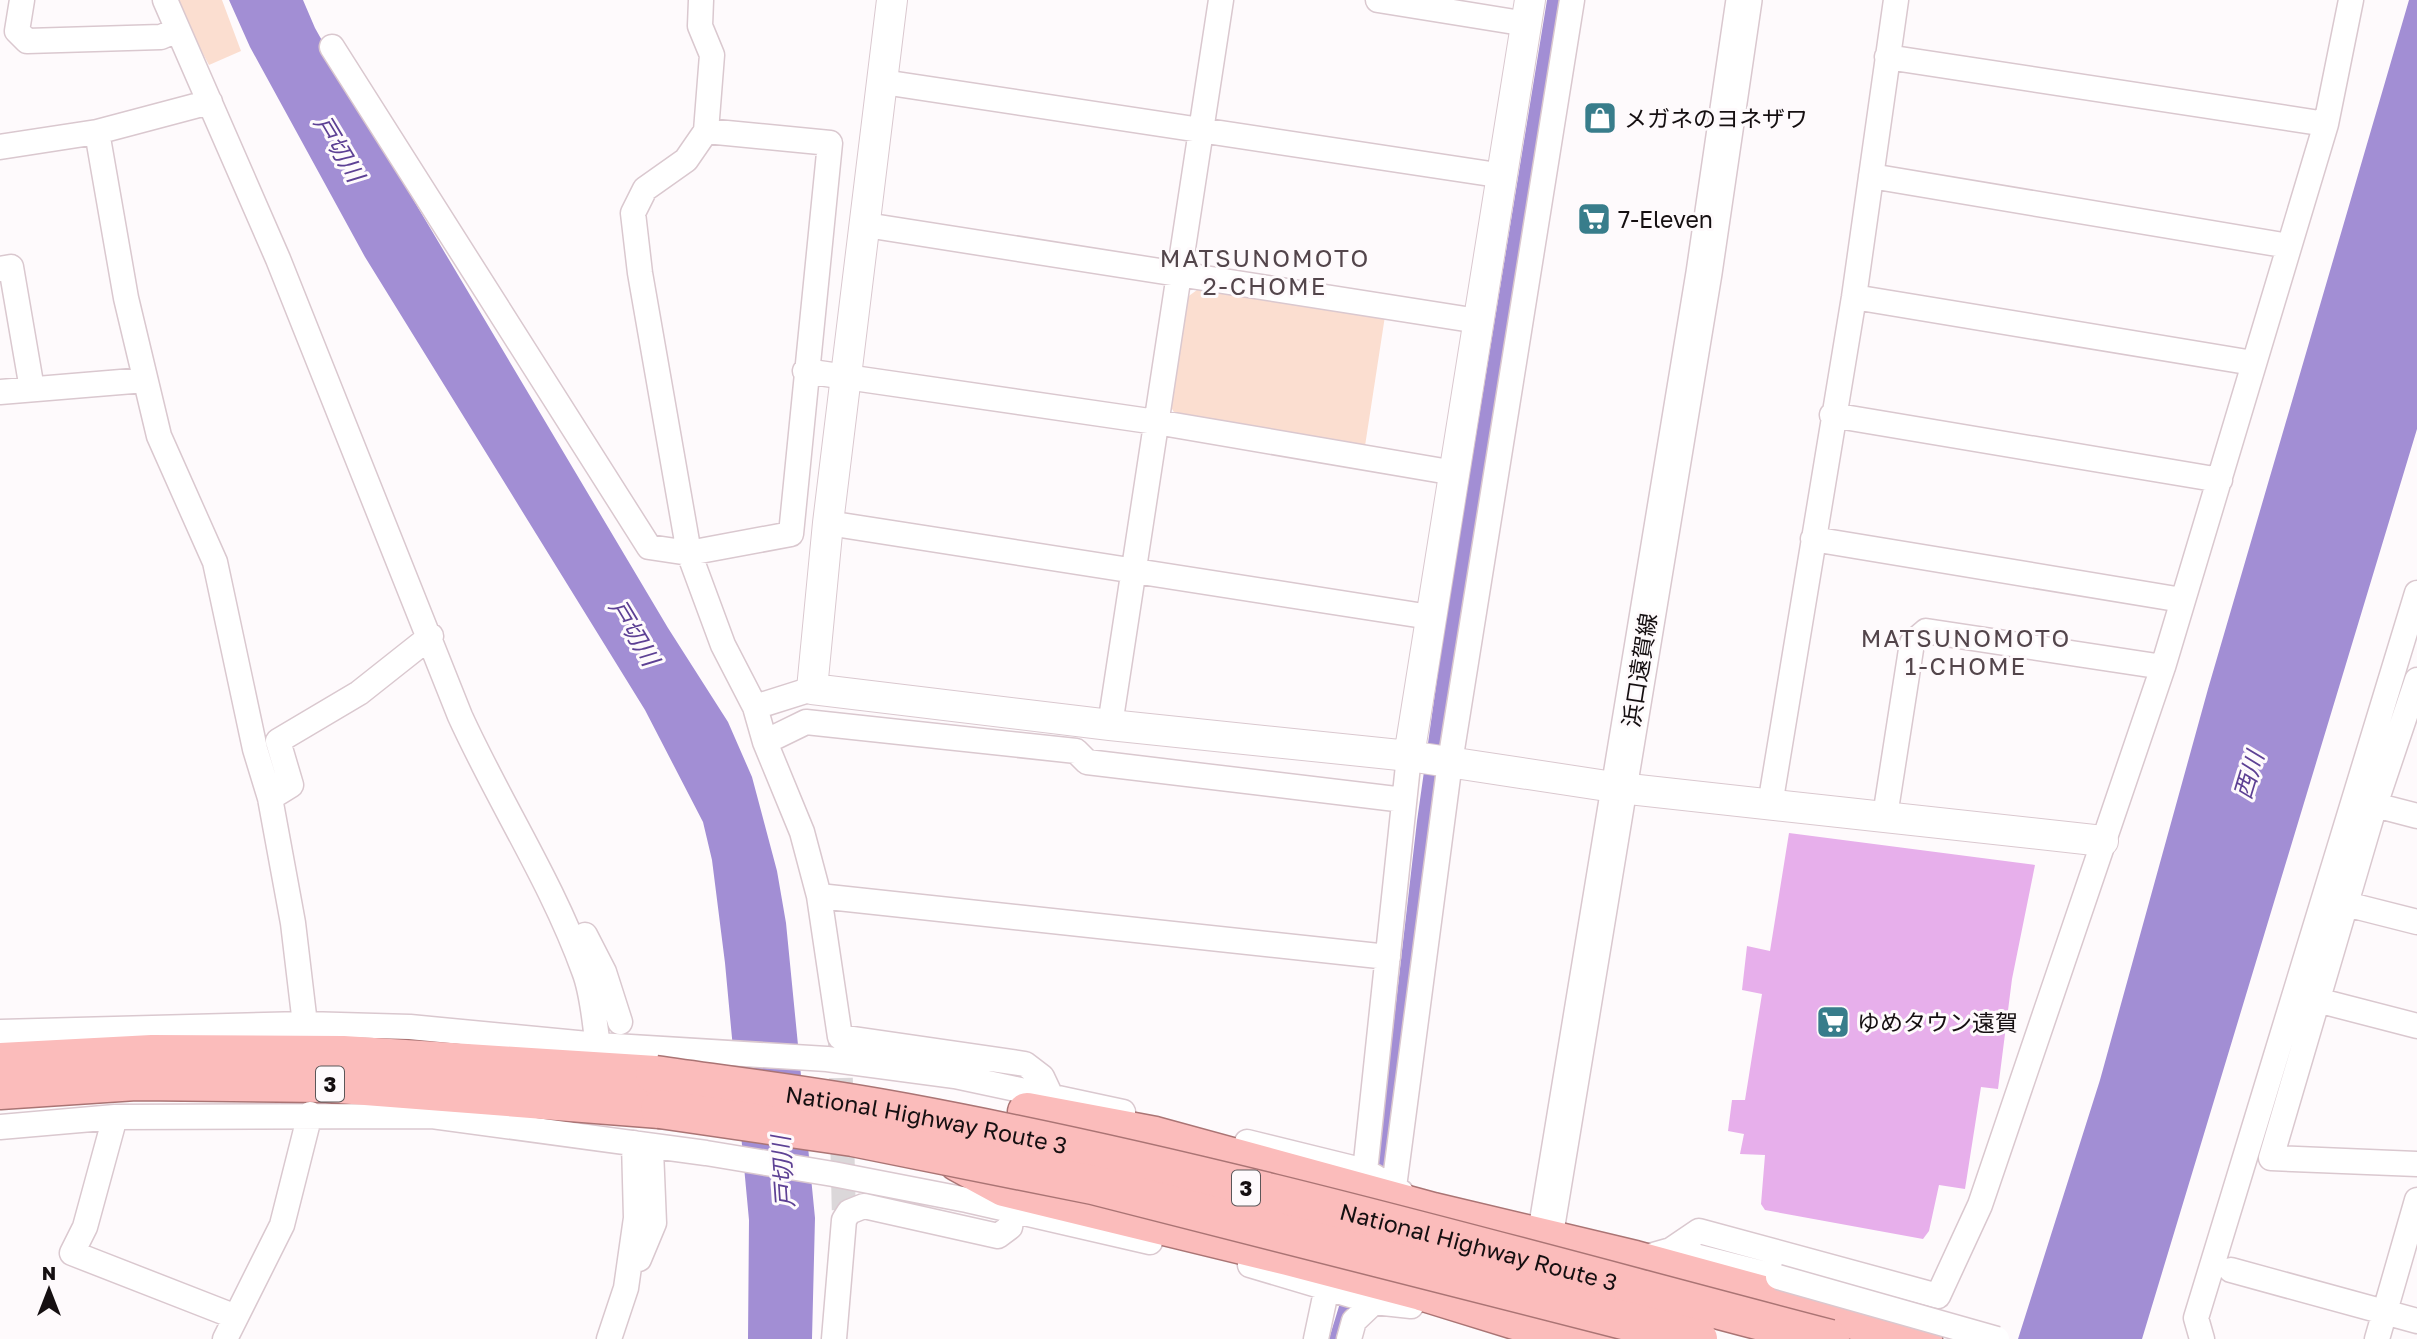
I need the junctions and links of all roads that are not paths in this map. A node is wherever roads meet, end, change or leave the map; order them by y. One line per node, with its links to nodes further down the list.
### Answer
1 (22, 0): 12 (street)
2 (165, 0): 12 (street)
3 (701, 0): 19 (street)
4 (892, 0): 15 (street)
5 (1221, 0): 18 (street)
6 (1378, 0): 11 (street)
7 (1572, 0): 55 (street)
8 (1744, 0): 56 (main road, 浜口遠賀線)
9 (1896, 0): 14 (street)
10 (2351, 0): 17 (street)
11 (1529, 12): 22 (street)
12 (177, 30): 16 (street)
13 (332, 47): 42 (street)
14 (1888, 57): 17 (street); 23 (street)
15 (883, 82): 18 (street); 24 (street)
16 (210, 102): 20 (street); 47 (street)
17 (2326, 124): 25 (street)
18 (1200, 128): 22 (street); 27 (street)
19 (706, 131): 31 (street); 42 (street)
20 (97, 132): 21 (street); 33 (street)
21 (0, 147)
22 (1504, 176): 29 (street)
23 (1871, 176): 25 (street); 28 (street)
24 (866, 225): 27 (street); 32 (street)
25 (2289, 246): 30 (street)
26 (0, 269): 34 (street)
27 (1177, 272): 29 (street); 37 (street)
28 (1854, 298): 30 (street); 36 (street)
29 (1478, 321): 38 (street)
30 (2253, 363): 39 (street)
31 (805, 371): 32 (street); 42 (street)
32 (846, 375): 37 (street); 40 (street)
33 (145, 380): 34 (street); 57 (street)
34 (32, 389): 35 (street)
35 (0, 392)
36 (1832, 415): 39 (street); 41 (street)
37 (1156, 422): 38 (street); 43 (street)
38 (1455, 473): 46 (street)
39 (2220, 480): 45 (street)
40 (828, 523): 43 (street); 50 (street)
41 (1813, 539): 45 (street); 59 (street)
42 (689, 553): 51 (street)
43 (1133, 570): 46 (street); 52 (street)
44 (2417, 593): 110 (street)
45 (2182, 600): 48 (street)
46 (1430, 617): 54 (street)
47 (431, 636): 57 (street); 64 (street)
48 (2163, 667): 61 (street); 63 (street)
49 (2417, 682): 60 (street)
50 (813, 689): 51 (street); 52 (street)
51 (755, 707): 53 (street)
52 (1110, 725): 54 (street)
53 (765, 742): 58 (street); 65 (street)
54 (1409, 756): 55 (street); 58 (street)
55 (1450, 762): 56 (street); 86 (street)
56 (1620, 788): 59 (street); 90 (main road, 浜口遠賀線)
57 (270, 799): 71 (street)
58 (1404, 800): 68 (street)
59 (1770, 805): 61 (street)
60 (2375, 805): 62 (street); 66 (street)
61 (1885, 816): 63 (street)
62 (2417, 816)
63 (2103, 841): 91 (street)
64 (537, 867): 70 (street); 74 (street)
65 (819, 896): 68 (street); 78 (street)
66 (2346, 904): 67 (street); 69 (street)
67 (2417, 922)
68 (1388, 957): 85 (street)
69 (2317, 1000): 72 (street); 84 (street)
70 (620, 1022)
71 (305, 1024): 73 (street); 74 (street)
72 (2417, 1026)
73 (0, 1032)
74 (598, 1045): 76 (street)
75 (0, 1062): 76 (highway, National Highway Route 3 / 3)
76 (669, 1078): 77 (highway, National Highway Route 3 / 3); 78 (highway, bridge); 78 (street); 83 (highway, National Highway Route 3 / 3, bridge); 107 (highway, National Highway Route 3 / 3, bridge)
77 (0, 1090)
78 (1039, 1103): 85 (street); 89 (highway)
79 (310, 1114): 80 (street); 82 (street); 99 (street)
80 (116, 1117): 81 (street); 99 (street)
81 (0, 1126)
82 (642, 1147): 87 (street); 101 (street)
83 (947, 1156): 87 (highway); 106 (highway, National Highway Route 3 / 3, bridge)
84 (2417, 1164)
85 (1365, 1171): 86 (street)
86 (1394, 1188): 89 (street)
87 (1009, 1199): 94 (street); 95 (highway); 102 (street)
88 (2417, 1200): 97 (street)
89 (1433, 1212): 90 (highway)
90 (1546, 1237): 92 (highway); 100 (main road, 浜口遠賀線)
91 (1671, 1250): 92 (street); 109 (street, bridge)
92 (1635, 1260): 108 (highway)
93 (2231, 1270): 97 (street)
94 (1328, 1287): 96 (street); 103 (street)
95 (1421, 1291): 96 (street); 100 (highway)
96 (1374, 1302): 104 (street)
97 (2385, 1312): 98 (street); 111 (street)
98 (2417, 1321)
99 (230, 1328)
100 (1526, 1331): 105 (highway)
101 (608, 1339)
102 (834, 1339)
103 (1315, 1339)
104 (1349, 1339)
105 (1609, 1339)
106 (1698, 1339)
107 (1830, 1339)
108 (1923, 1339)
109 (1997, 1339)
110 (2202, 1339)
111 (2377, 1339)

